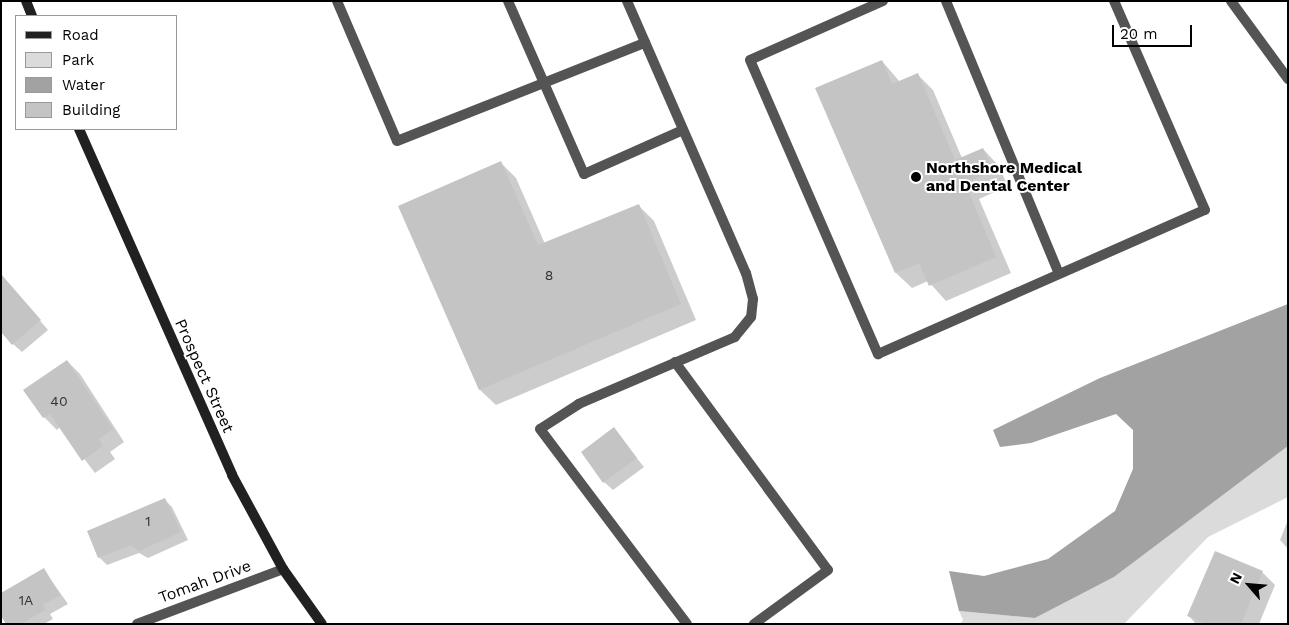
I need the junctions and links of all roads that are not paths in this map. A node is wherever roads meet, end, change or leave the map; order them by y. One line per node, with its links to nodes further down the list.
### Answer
1 (26, 1): 9 (street)
2 (337, 1): 12 (street)
3 (508, 1): 12 (street)
4 (627, 1): 10 (street)
5 (883, 1): 15 (street)
6 (946, 1): 15 (street)
7 (1114, 1): 15 (street)
8 (1230, 1): 11 (street)
9 (32, 15)
10 (645, 43): 12 (street); 14 (street)
11 (1288, 79)
12 (544, 83): 14 (street)
13 (79, 130): 17 (street, Prospect Street)
14 (683, 130): 16 (street)
15 (1059, 274)
16 (675, 362): 20 (street); 21 (street)
17 (283, 569): 18 (street, Tomah Drive); 19 (street, Prospect Street)
18 (137, 624)
19 (322, 624)
20 (687, 624)
21 (754, 624)

